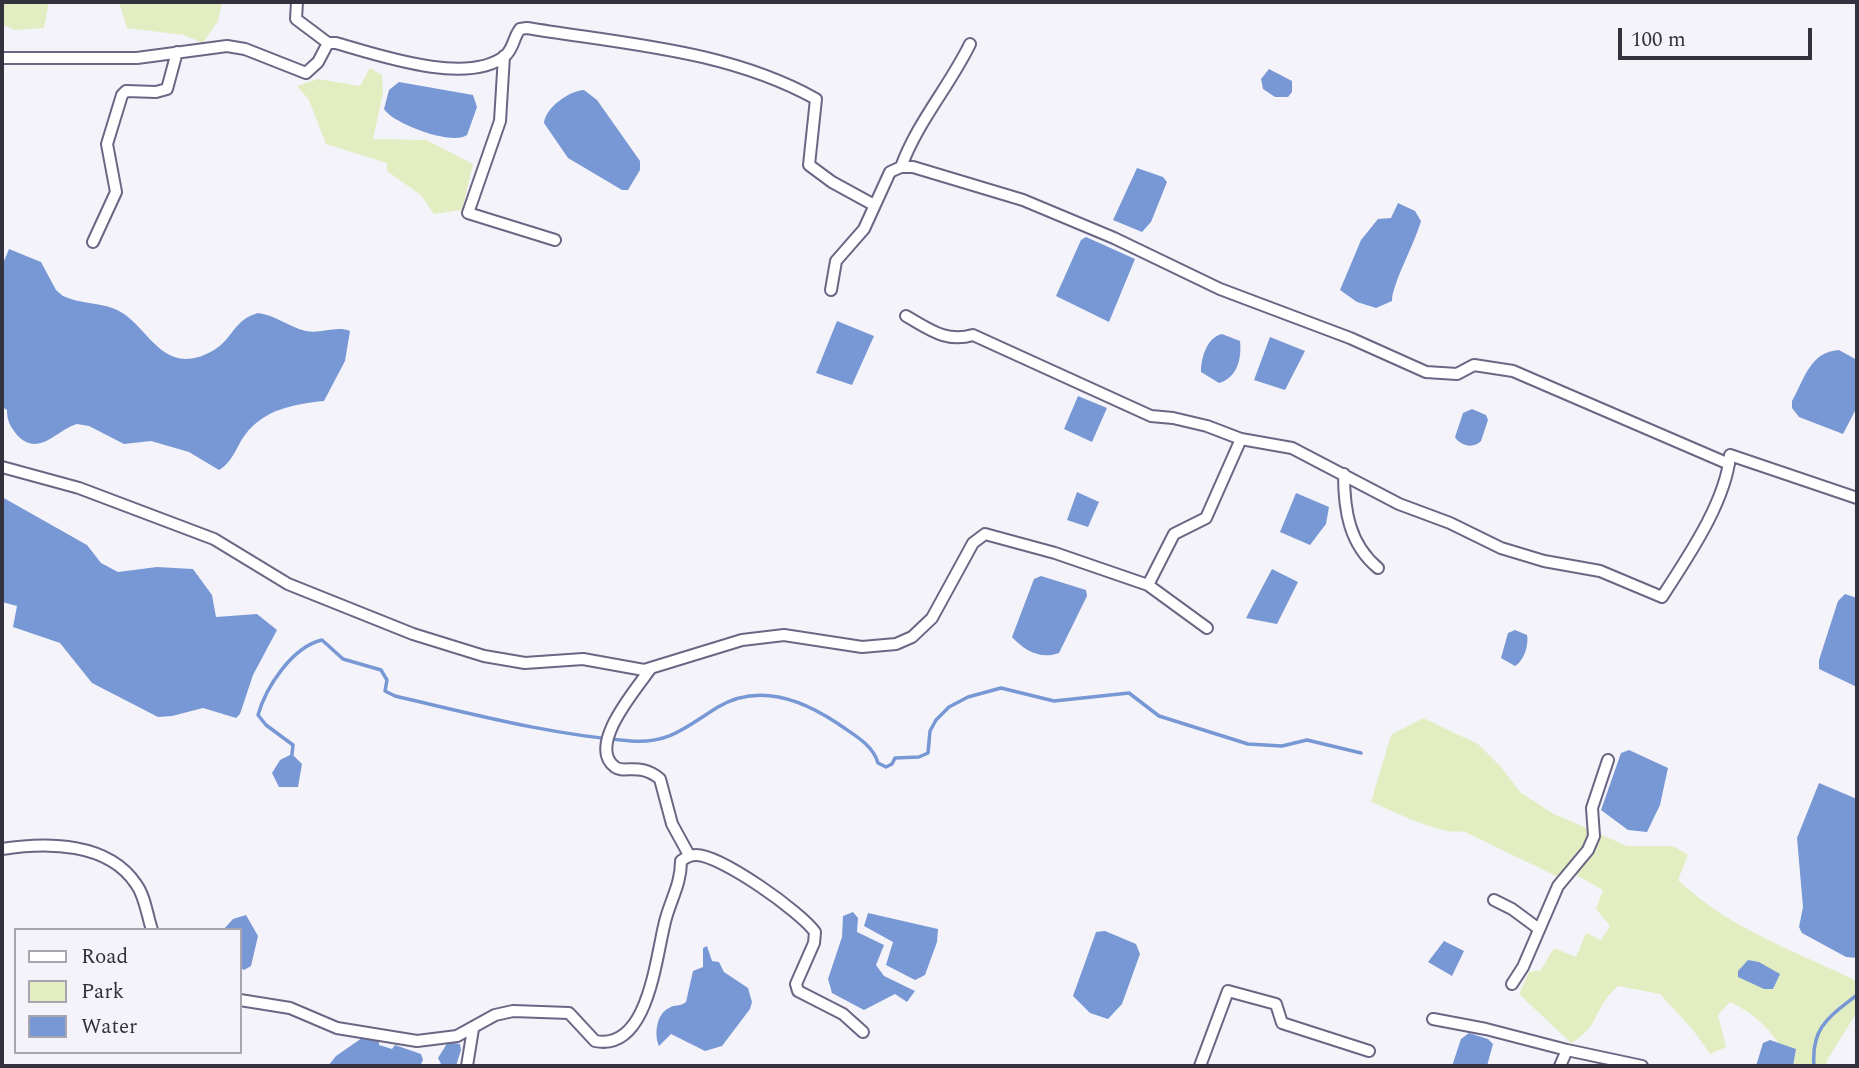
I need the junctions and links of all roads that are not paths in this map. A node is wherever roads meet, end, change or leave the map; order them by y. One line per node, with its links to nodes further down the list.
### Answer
1 (297, 2): 2 (street)
2 (328, 43): 4 (street); 5 (street)
3 (970, 44): 7 (street)
4 (177, 52): 6 (street); 10 (street)
5 (504, 56): 8 (street); 9 (street)
6 (2, 58)
7 (901, 167): 8 (street); 14 (street)
8 (874, 205): 11 (street)
9 (555, 240)
10 (93, 242)
11 (831, 290)
12 (906, 316): 13 (street)
13 (1241, 439): 16 (street); 19 (street)
14 (1729, 464): 16 (street); 17 (street)
15 (2, 467): 21 (street)
16 (1344, 474): 18 (street)
17 (1857, 498)
18 (1378, 568)
19 (1148, 585): 20 (street); 21 (street)
20 (1207, 628)
21 (650, 668): 24 (street)
22 (1608, 760): 27 (street)
23 (2, 849): 26 (street)
24 (689, 855): 31 (street); 32 (street)
25 (1494, 900): 27 (street)
26 (151, 928)
27 (1539, 929): 28 (street)
28 (1512, 984)
29 (242, 1000): 31 (street)
30 (1433, 1019): 34 (street)
31 (473, 1029): 35 (street)
32 (863, 1032)
33 (1369, 1051): 36 (street)
34 (1567, 1051): 37 (street); 38 (street)
35 (467, 1066)
36 (1200, 1066)
37 (1560, 1066)
38 (1642, 1066)

